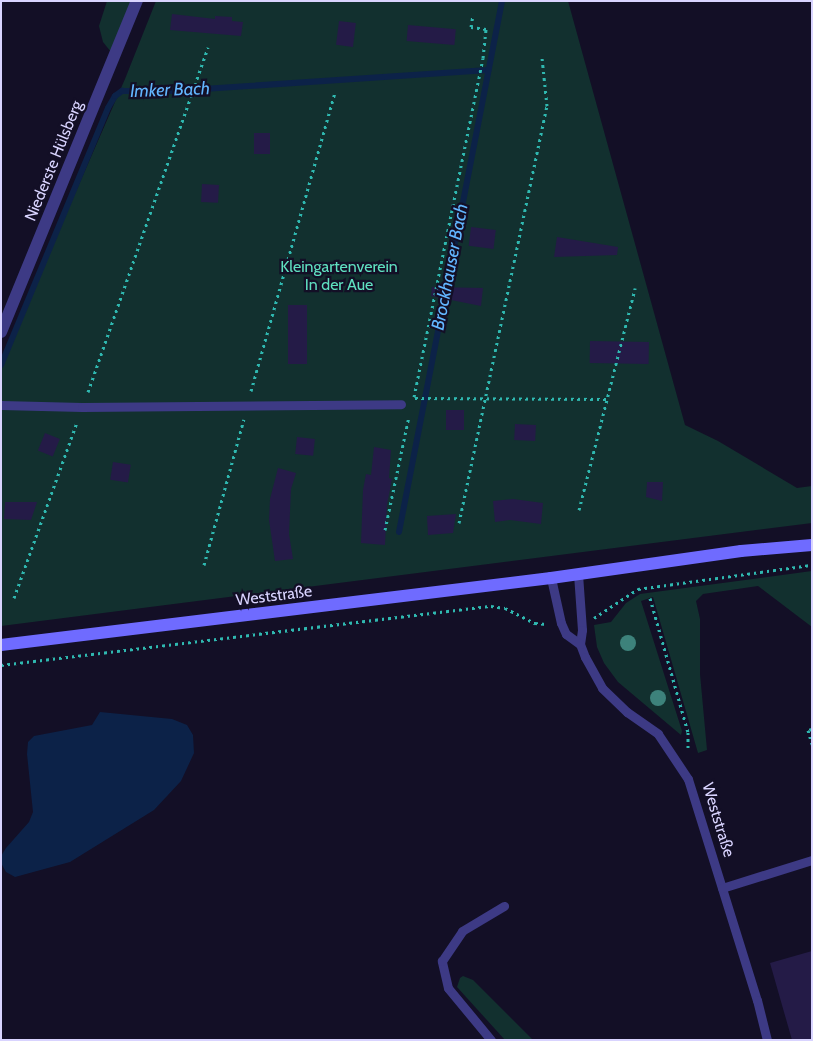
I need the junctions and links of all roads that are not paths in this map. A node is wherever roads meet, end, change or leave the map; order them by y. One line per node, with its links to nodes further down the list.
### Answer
1 (138, 1): 2 (street, Niederste Hülsberg)
2 (1, 332)
3 (400, 404): 4 (lane)
4 (1, 405)
5 (812, 545): 6 (street, Weststraße)
6 (578, 574): 7 (street, Weststraße); 8 (lane, Weststraße)
7 (551, 578): 8 (lane, Weststraße); 9 (street, Weststraße)
8 (580, 644): 11 (lane, Weststraße)
9 (1, 645)
10 (812, 860): 11 (lane)
11 (722, 888): 14 (lane, Weststraße)
12 (504, 906): 13 (lane)
13 (491, 1040)
14 (766, 1040)

